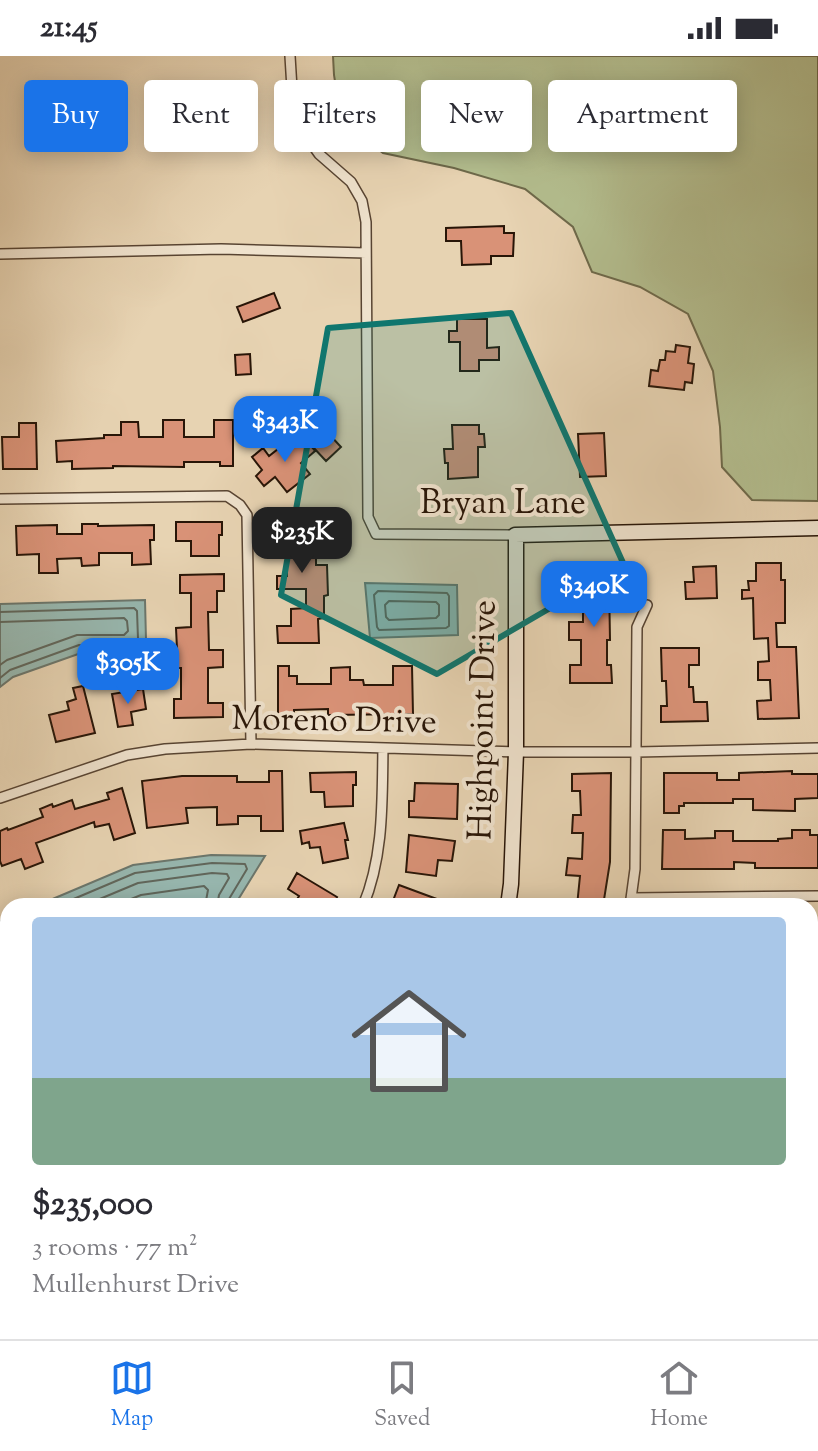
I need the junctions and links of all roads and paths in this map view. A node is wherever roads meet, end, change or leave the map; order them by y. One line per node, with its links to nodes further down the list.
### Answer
1 (290, 56): 2 (street, Bryan Lane)
2 (366, 253): 3 (street); 6 (street, Bryan Lane)
3 (0, 254)
4 (0, 499): 8 (street)
5 (818, 528): 6 (street, Bryan Lane)
6 (515, 535): 11 (street, Highpoint Drive)
7 (647, 605): 12 (street)
8 (251, 744): 9 (street, Moreno Drive); 13 (street, Moreno Drive)
9 (383, 748): 11 (street, Moreno Drive); 15 (street)
10 (818, 748): 12 (street, Moreno Drive)
11 (516, 752): 12 (street, Moreno Drive); 16 (street, Highpoint Drive)
12 (637, 752): 17 (street)
13 (0, 798)
14 (818, 896): 18 (street)
15 (366, 898)
16 (509, 898)
17 (632, 898)
18 (756, 898)

